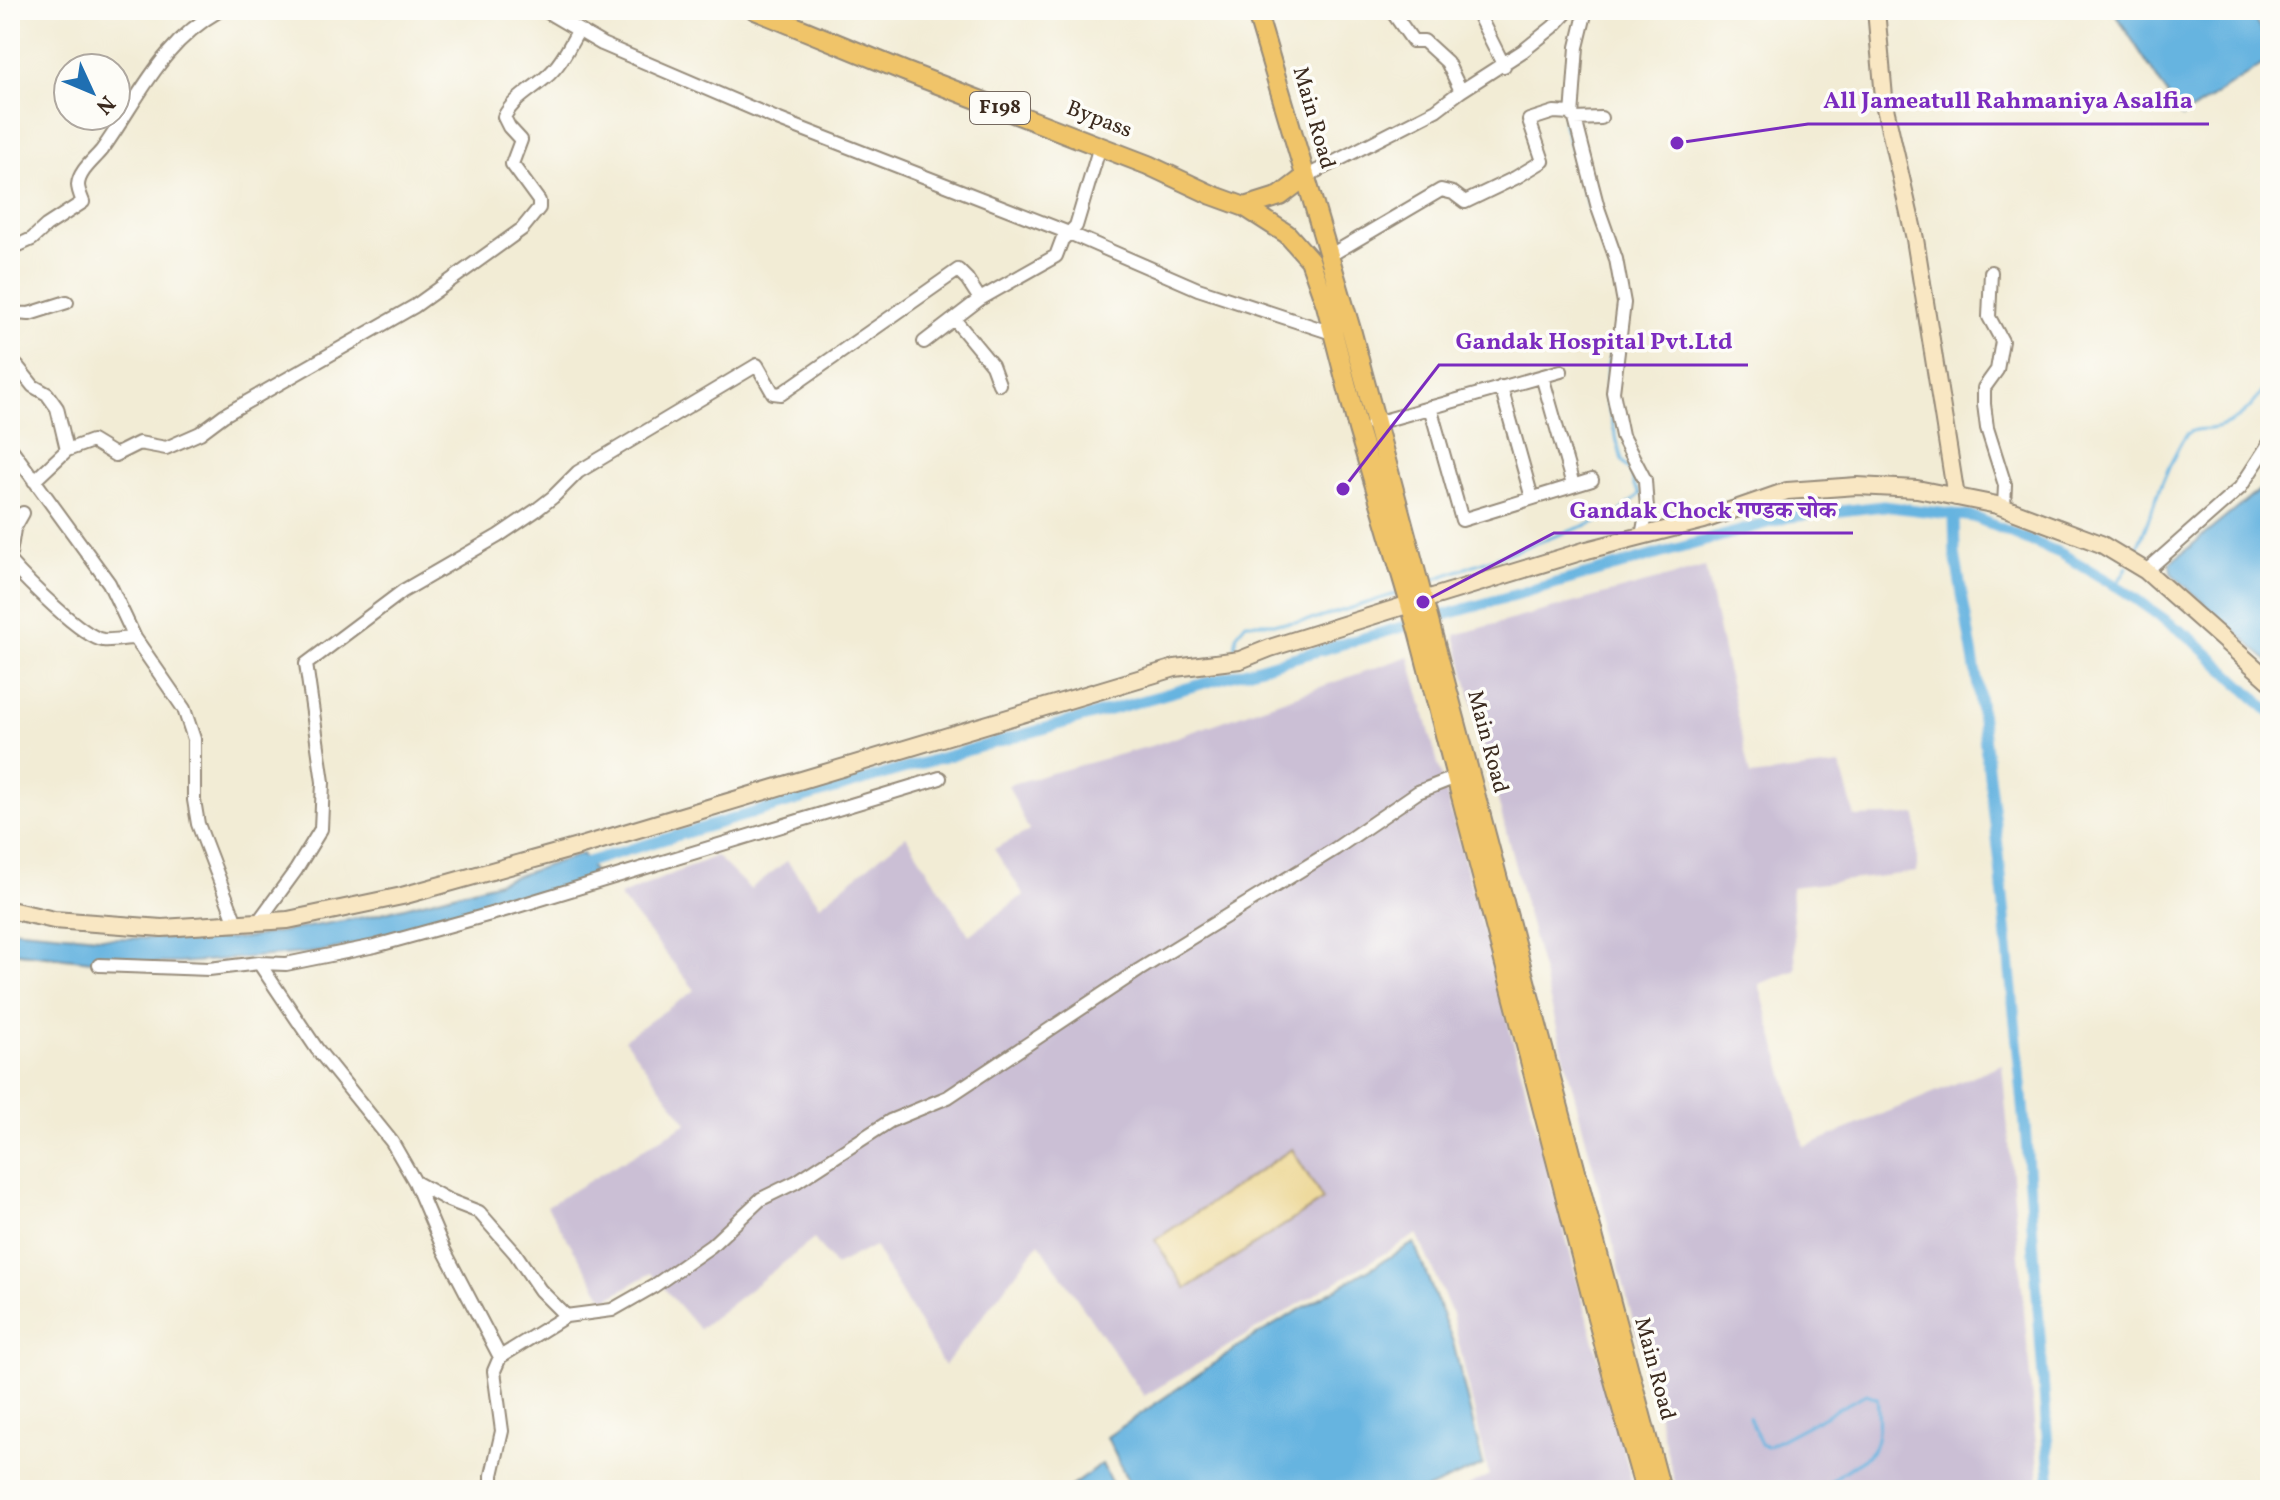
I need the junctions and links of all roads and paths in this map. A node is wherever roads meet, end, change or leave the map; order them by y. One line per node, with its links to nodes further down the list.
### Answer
1 (220, 10): 19 (street)
2 (544, 10): 10 (street)
3 (755, 10): 15 (main road, Bypass / F198)
4 (1256, 10): 16 (main road, Main Road)
5 (1391, 10): 12 (street)
6 (1476, 10): 11 (street)
7 (1569, 10): 11 (street)
8 (1586, 10): 13 (street)
9 (1876, 10): 42 (main road)
10 (578, 31): 18 (street); 38 (street)
11 (1504, 66): 12 (street)
12 (1461, 91): 16 (street)
13 (1572, 116): 14 (street); 20 (street); 46 (street)
14 (1601, 118)
15 (1100, 146): 17 (main road, Bypass / F198); 18 (street)
16 (1305, 177): 17 (main road); 20 (main road, Main Road)
17 (1245, 207): 25 (main road, Bypass / F198)
18 (1069, 233): 22 (street); 27 (street)
19 (10, 249)
20 (1329, 256): 35 (main road, Main Road)
21 (1991, 272): 44 (street)
22 (980, 299): 26 (street); 57 (street)
23 (10, 300): 24 (street)
24 (67, 302)
25 (1326, 305): 27 (main road, Main Road)
26 (954, 319): 28 (street); 32 (street)
27 (1332, 333): 35 (main road, Main Road)
28 (924, 342)
29 (10, 368): 38 (street)
30 (1561, 371): 31 (street)
31 (1542, 376): 33 (street); 41 (street)
32 (999, 384)
33 (1501, 387): 34 (street); 43 (street)
34 (1430, 407): 35 (street); 43 (street)
35 (1367, 426): 50 (main road, Main Road)
36 (2270, 442): 49 (street)
37 (10, 447): 40 (street)
38 (67, 450): 40 (street)
39 (1592, 480): 41 (street)
40 (34, 481): 52 (street)
41 (1573, 485): 43 (street)
42 (1956, 497): 44 (main road); 46 (main road)
43 (1532, 498)
44 (2004, 507): 49 (main road)
45 (23, 513): 47 (street)
46 (1642, 536): 50 (main road)
47 (10, 554)
48 (10, 562): 52 (street)
49 (2146, 571): 53 (main road)
50 (1417, 604): 51 (main road, Main Road); 57 (main road)
51 (1425, 630): 54 (main road, Main Road); 64 (main road, Main Road)
52 (135, 638): 58 (street)
53 (2270, 681)
54 (1456, 777): 62 (street); 64 (main road, Main Road)
55 (940, 778): 59 (street)
56 (10, 910): 58 (main road)
57 (258, 922): 58 (main road)
58 (236, 923)
59 (259, 963): 60 (street); 61 (street)
60 (99, 965)
61 (415, 1182): 62 (street); 63 (street)
62 (566, 1316): 63 (street)
63 (500, 1357): 65 (street)
64 (1621, 1374): 66 (main road, Main Road); 67 (main road, Main Road)
65 (492, 1490)
66 (1645, 1490)
67 (1661, 1490)

